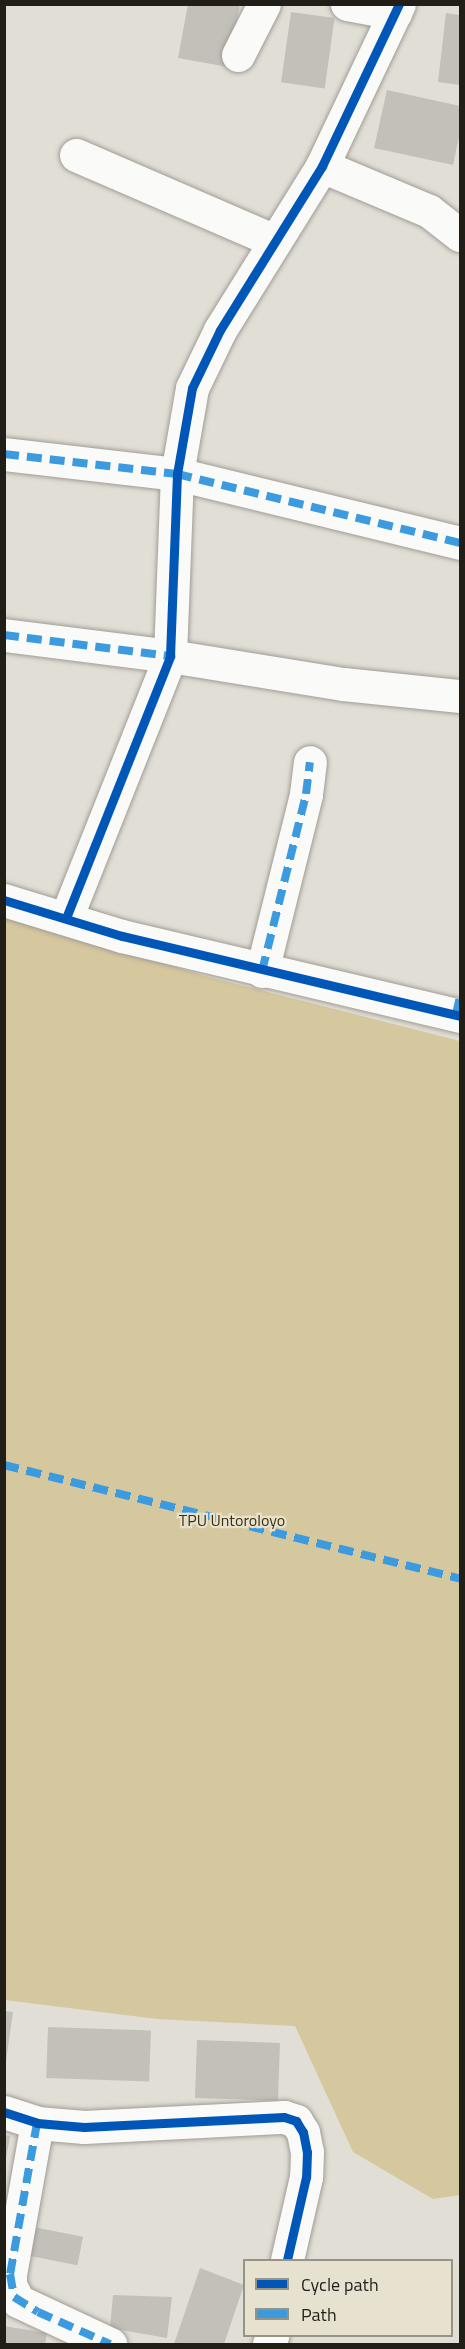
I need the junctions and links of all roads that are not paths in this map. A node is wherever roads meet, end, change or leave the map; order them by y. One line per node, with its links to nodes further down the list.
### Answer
1 (264, 4): 4 (street)
2 (346, 4): 3 (street)
3 (397, 9): 6 (street)
4 (238, 55)
5 (76, 155): 8 (street)
6 (322, 166): 7 (street); 8 (street)
7 (460, 235)
8 (276, 241): 10 (street)
9 (4, 454): 10 (street)
10 (177, 474): 11 (street); 13 (street)
11 (460, 543)
12 (4, 635): 13 (street)
13 (170, 656): 14 (street); 17 (street)
14 (460, 696)
15 (310, 762): 18 (street)
16 (4, 900): 17 (street)
17 (66, 918): 18 (street)
18 (262, 971): 19 (street)
19 (459, 1009)
20 (4, 2112): 21 (street)
21 (38, 2122): 22 (street); 23 (street)
22 (287, 2259)
23 (110, 2344)

